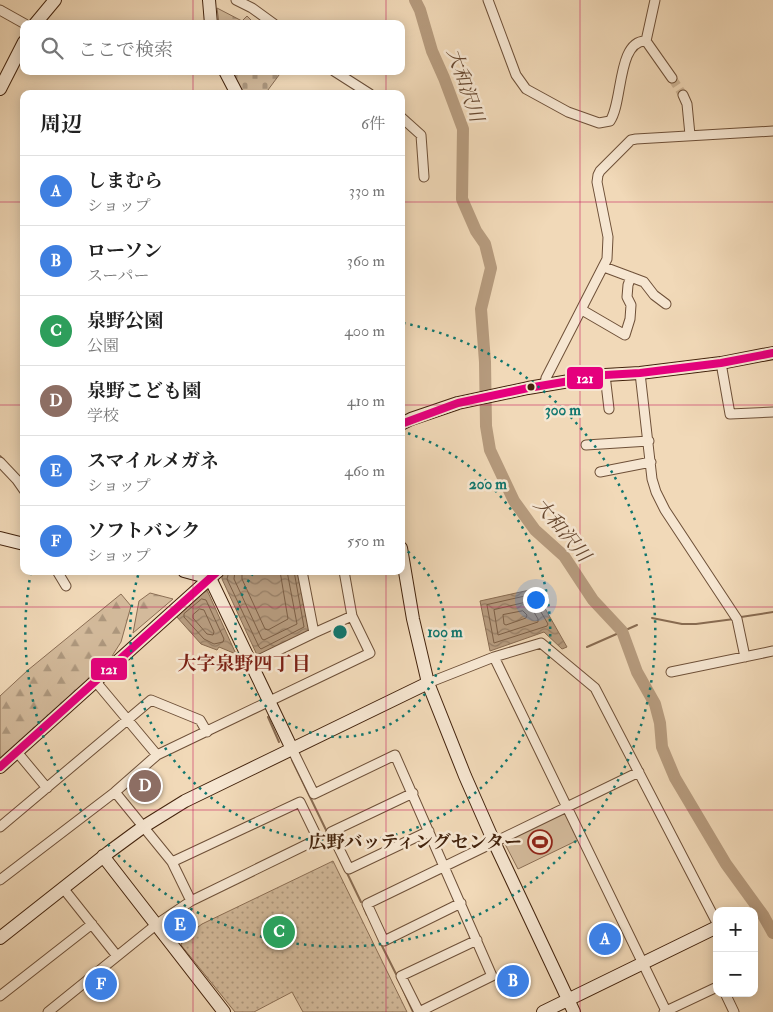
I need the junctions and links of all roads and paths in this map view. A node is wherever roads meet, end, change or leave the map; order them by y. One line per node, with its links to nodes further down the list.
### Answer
1 (55, 0): 7 (street)
2 (209, 0): 8 (street)
3 (236, 0): 9 (street)
4 (488, 0): 11 (street)
5 (655, 0): 11 (street)
6 (0, 10): 10 (street)
7 (38, 20)
8 (211, 20)
9 (268, 20)
10 (20, 21)
11 (646, 41): 15 (street)
12 (20, 50): 16 (street)
13 (227, 75): 17 (street)
14 (340, 75): 18 (street)
15 (672, 78)
16 (0, 89)
17 (235, 90)
18 (364, 90)
19 (683, 95): 22 (street)
20 (405, 121): 23 (street)
21 (773, 131): 22 (street)
22 (690, 135): 24 (street)
23 (424, 177)
24 (604, 267): 25 (street); 27 (street)
25 (631, 277): 26 (street); 27 (street)
26 (666, 304)
27 (582, 310): 32 (street)
28 (773, 353): 29 (street)
29 (721, 363): 30 (street); 34 (street)
30 (640, 373): 31 (street); 36 (street)
31 (605, 375): 32 (street); 33 (street)
32 (545, 384): 35 (street)
33 (609, 409)
34 (773, 412)
35 (405, 422)
36 (649, 441): 37 (street); 39 (street)
37 (586, 445)
38 (0, 462): 41 (street)
39 (651, 462): 40 (street); 54 (street)
40 (600, 472)
41 (20, 484)
42 (0, 538): 43 (street)
43 (20, 543)
44 (405, 572): 58 (street)
45 (59, 575): 49 (street)
46 (214, 575): 55 (street); 57 (street)
47 (303, 575): 51 (street)
48 (345, 575): 50 (street)
49 (66, 586)
50 (352, 616): 51 (street); 59 (street)
51 (314, 633): 55 (street)
52 (773, 651): 54 (street)
53 (494, 657): 58 (street); 66 (street); 70 (street)
54 (745, 657): 56 (street)
55 (252, 663): 59 (street)
56 (671, 672)
57 (96, 682): 60 (street); 63 (street)
58 (428, 683): 62 (street); 74 (street)
59 (269, 702): 61 (street); 62 (street)
60 (127, 721): 61 (street); 64 (street); 67 (street)
61 (207, 732): 64 (street)
62 (292, 749): 69 (street); 72 (street)
63 (17, 752): 65 (street); 67 (street)
64 (157, 755): 68 (street)
65 (0, 768)
66 (639, 772): 70 (street); 82 (street)
67 (47, 788): 71 (street)
68 (115, 792): 72 (street); 78 (street)
69 (413, 793): 73 (street); 73 (street)
70 (567, 807): 74 (street); 89 (street)
71 (0, 826)
72 (143, 827): 75 (street); 76 (street)
73 (429, 831): 77 (street)
74 (494, 842): 77 (street); 93 (street)
75 (103, 856): 79 (street); 84 (street)
76 (172, 862): 80 (street); 80 (street)
77 (445, 866): 81 (street); 81 (street)
78 (0, 880)
79 (63, 888): 83 (street); 86 (street)
80 (191, 901): 84 (street)
81 (461, 902): 87 (street)
82 (713, 915)
83 (92, 924): 88 (street); 91 (street)
84 (157, 924): 88 (street); 97 (street)
85 (713, 929): 89 (street)
86 (1, 936)
87 (477, 940): 98 (street); 98 (street)
88 (117, 956): 96 (street)
89 (642, 964): 93 (street); 95 (street)
90 (713, 990): 94 (street)
91 (0, 996)
92 (728, 997): 101 (street)
93 (568, 1000): 99 (street); 100 (street)
94 (685, 1008): 95 (street)
95 (665, 1011)
96 (48, 1012)
97 (224, 1012)
98 (419, 1012)
99 (544, 1012)
100 (574, 1012)
101 (734, 1012)

